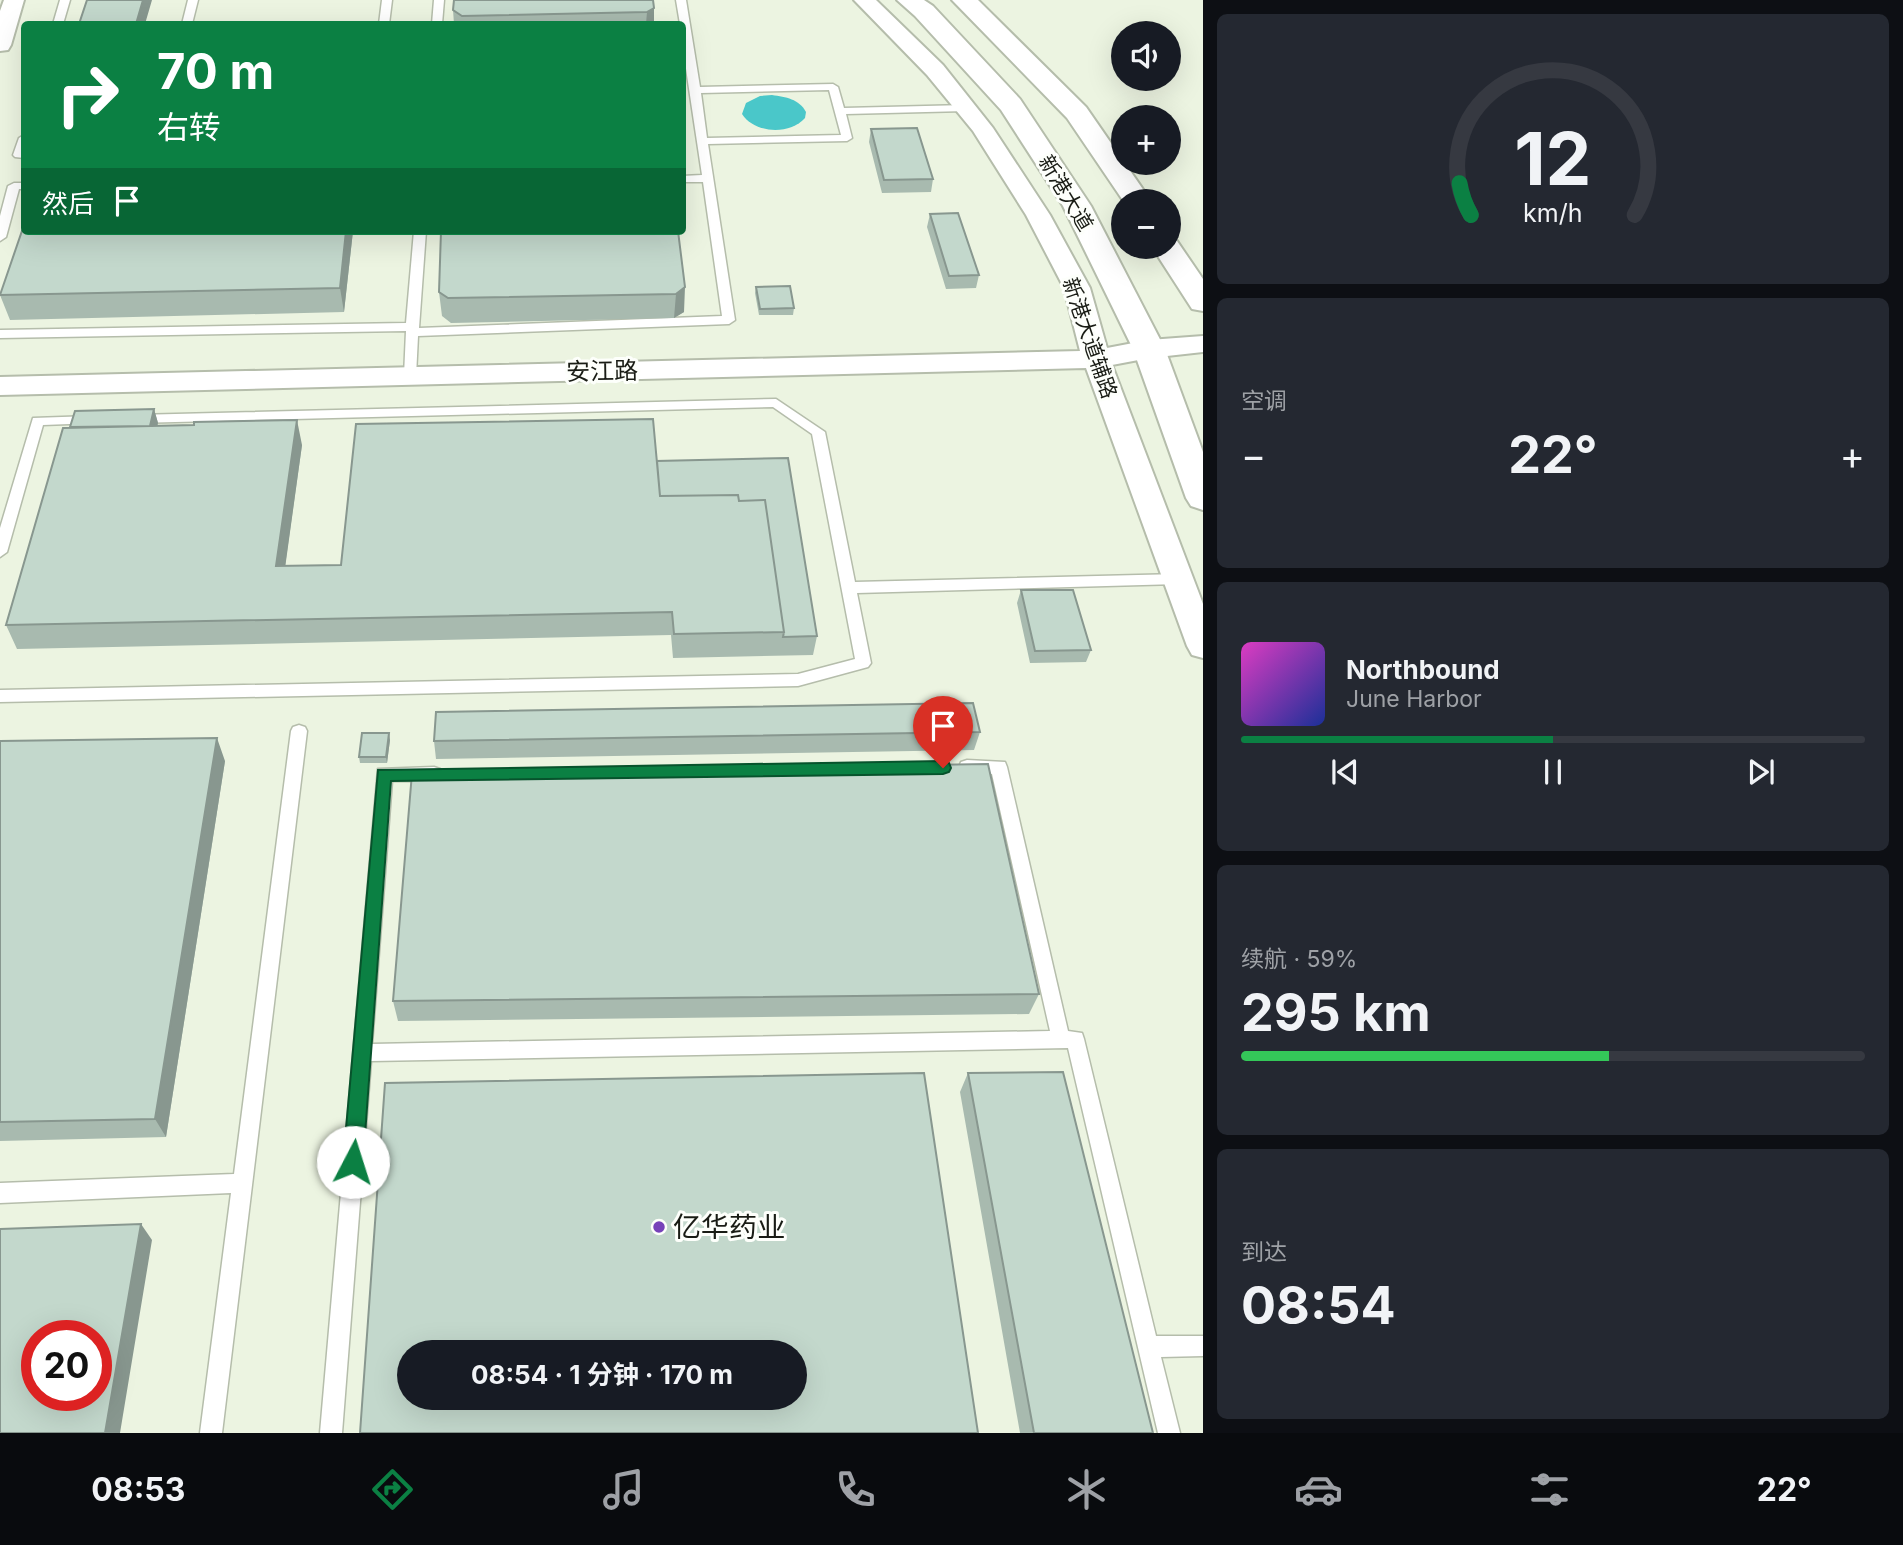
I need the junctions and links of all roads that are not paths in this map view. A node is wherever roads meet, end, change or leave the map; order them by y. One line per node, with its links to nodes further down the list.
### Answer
1 (14, 0): 15 (street)
2 (65, 0): 10 (lane)
3 (193, 0): 11 (lane)
4 (387, 0): 12 (lane)
5 (439, 0): 13 (lane)
6 (681, 0): 14 (lane)
7 (864, 0): 18 (street, 新港大道辅路)
8 (909, 0): 32 (main road, 新港大道)
9 (964, 0): 24 (main road)
10 (59, 21)
11 (188, 21)
12 (384, 21)
13 (437, 21)
14 (683, 21)
15 (0, 45)
16 (686, 57): 17 (lane)
17 (695, 90): 19 (lane); 20 (lane)
18 (965, 108): 19 (lane); 33 (street, 新港大道辅路)
19 (840, 111): 20 (lane)
20 (702, 142): 22 (lane)
21 (686, 178): 22 (lane)
22 (708, 178): 29 (lane)
23 (21, 186): 26 (lane)
24 (1129, 189)
25 (420, 235): 29 (lane)
26 (0, 237)
27 (1175, 259): 28 (main road)
28 (1203, 302)
29 (413, 330): 30 (lane); 34 (lane)
30 (0, 334)
31 (1203, 344): 32 (street, 安江路)
32 (1149, 349): 33 (street, 安江路); 36 (main road, 新港大道)
33 (1096, 359): 34 (street, 安江路); 38 (street, 新港大道辅路)
34 (410, 376): 35 (street, 安江路)
35 (0, 386)
36 (1203, 498)
37 (0, 552): 39 (lane)
38 (1179, 579): 39 (lane); 40 (street, 新港大道辅路)
39 (848, 588): 41 (lane)
40 (1203, 646)
41 (0, 696)
42 (299, 732): 47 (lane)
43 (943, 768): 45 (lane)
44 (453, 774): 46 (lane)
45 (1061, 1040): 46 (lane); 50 (lane)
46 (362, 1053): 52 (lane)
47 (242, 1183): 48 (lane); 51 (lane)
48 (0, 1192)
49 (1203, 1346): 50 (lane)
50 (1149, 1347): 53 (lane)
51 (211, 1433)
52 (331, 1433)
53 (1169, 1433)

